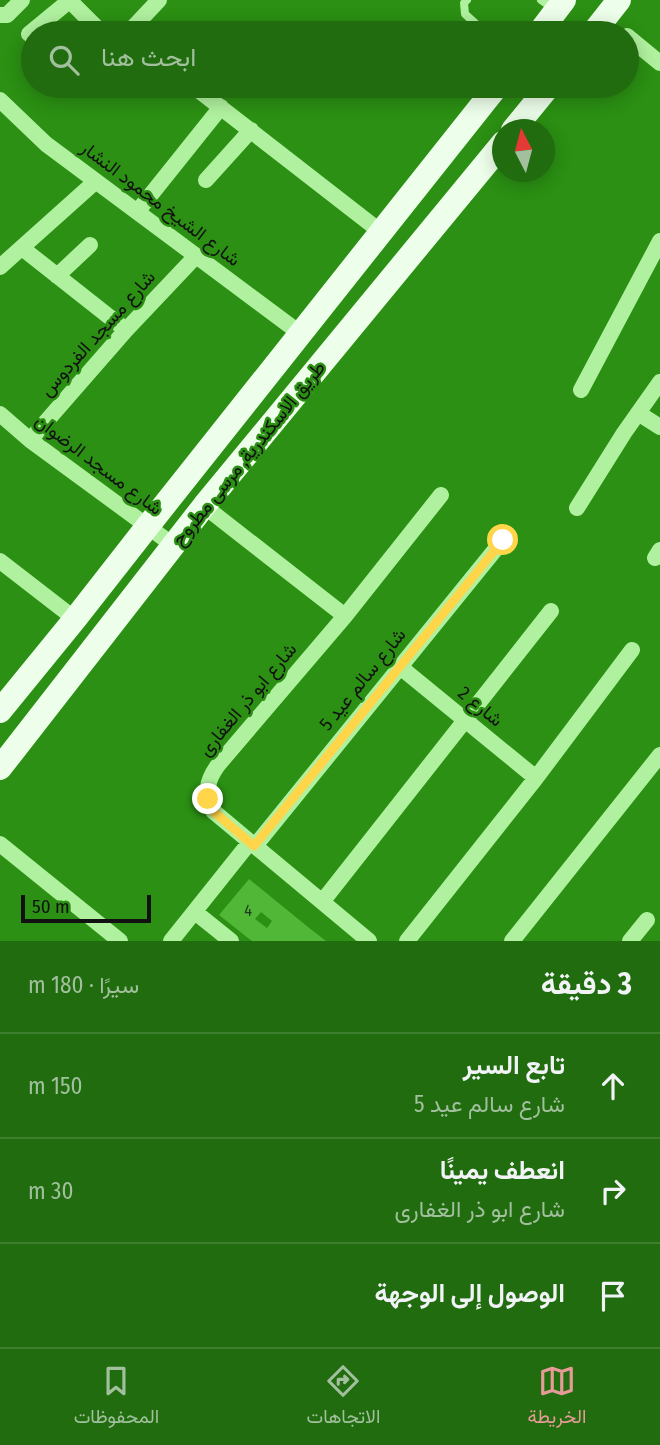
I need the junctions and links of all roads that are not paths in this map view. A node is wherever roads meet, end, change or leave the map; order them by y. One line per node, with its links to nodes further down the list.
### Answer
1 (22, 0): 6 (street)
2 (69, 0): 7 (street); 8 (street)
3 (159, 0): 9 (street)
4 (467, 0): 10 (lane)
5 (554, 4): 11 (main road)
6 (0, 15)
7 (44, 21)
8 (90, 21)
9 (139, 21)
10 (473, 21)
11 (545, 21)
12 (639, 46): 13 (street)
13 (660, 63)
14 (209, 98): 18 (street)
15 (487, 98): 25 (main road, طريق الاسكندرية, مرسى مطروح)
16 (539, 98): 19 (main road)
17 (0, 101): 23 (street, شارع الشيخ محمود النشار)
18 (221, 107): 20 (street); 24 (street)
19 (522, 119)
20 (251, 130): 22 (street); 25 (street)
21 (492, 155): 41 (main road, طريق الاسكندرية, مرسى مطروح)
22 (206, 180)
23 (96, 181): 24 (street, شارع الشيخ محمود النشار); 28 (street)
24 (137, 212): 29 (street, شارع الشيخ محمود النشار)
25 (381, 232): 33 (main road, طريق الاسكندرية, مرسى مطروح)
26 (660, 241): 35 (street)
27 (90, 244): 31 (street)
28 (22, 248): 30 (street); 31 (street)
29 (196, 256): 32 (street, شارع مسجد الفردوس); 33 (street, شارع الشيخ محمود النشار)
30 (0, 267)
31 (57, 276): 32 (street)
32 (126, 330): 39 (street, شارع مسجد الفردوس)
33 (301, 334): 43 (main road, طريق الاسكندرية, مرسى مطروح)
34 (660, 382): 36 (street)
35 (581, 390)
36 (638, 413): 38 (street); 42 (street)
37 (0, 414): 39 (street, شارع مسجد الرضوان)
38 (660, 427)
39 (30, 440): 43 (street, شارع مسجد الرضوان)
40 (441, 495): 48 (street, شارع ابو ذر الغفارى)
41 (204, 506): 45 (main road, طريق الاسكندرية, مرسى مطروح); 48 (street)
42 (577, 508)
43 (146, 527): 45 (street, شارع مسجد الرضوان); 49 (main road, طريق الاسكندرية, مرسى مطروح)
44 (503, 540): 51 (street, شارع سالم عيد 5)
45 (173, 545): 55 (main road, طريق الاسكندرية, مرسى مطروح)
46 (0, 561): 49 (street)
47 (551, 611): 53 (street)
48 (345, 616): 58 (street, شارع ابو ذر الغفارى)
49 (75, 620): 52 (main road, طريق الاسكندرية, مرسى مطروح)
50 (632, 650): 56 (street)
51 (399, 666): 53 (street, شارع 2); 58 (street, شارع سالم عيد 5)
52 (0, 710)
53 (466, 720): 56 (street, شارع 2); 59 (street)
54 (660, 755): 67 (street)
55 (0, 768)
56 (536, 778): 66 (street)
57 (0, 844): 62 (street)
58 (252, 844): 59 (street, شارع ابو ذر الغفارى); 60 (street, شارع سالم عيد 5)
59 (322, 902): 65 (street, شارع ابو ذر الغفارى)
60 (195, 912): 63 (street, شارع سالم عيد 5); 64 (street)
61 (647, 920): 68 (street)
62 (120, 941)
63 (171, 941)
64 (232, 941)
65 (369, 941)
66 (407, 941)
67 (512, 941)
68 (630, 941)

